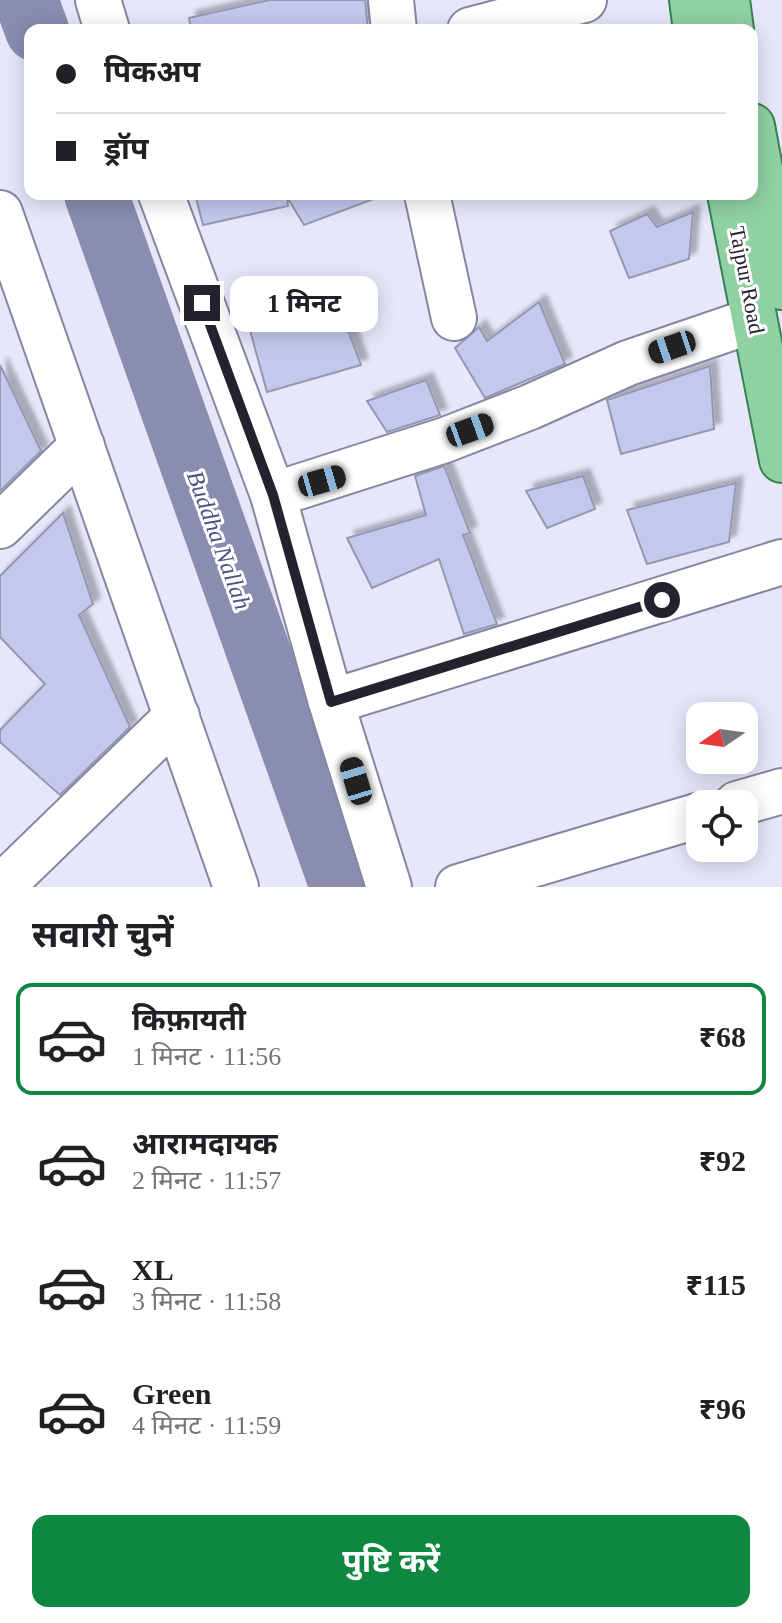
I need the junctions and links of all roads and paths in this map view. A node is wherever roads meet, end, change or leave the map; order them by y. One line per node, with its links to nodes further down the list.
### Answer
1 (98, 0): 6 (street)
2 (391, 0): 7 (street)
3 (584, 0): 8 (street)
4 (692, 0): 9 (main road)
5 (727, 0): 10 (main road)
6 (105, 24)
7 (393, 24)
8 (493, 24)
9 (695, 24)
10 (730, 24)
11 (758, 166): 16 (main road, Tajpur Road)
12 (163, 200): 21 (street)
13 (428, 200): 17 (street)
14 (755, 200): 18 (main road, Tajpur Road)
15 (0, 213): 19 (street)
16 (782, 287)
17 (454, 318)
18 (754, 320): 20 (main road, Tajpur Road); 21 (street)
19 (82, 446): 22 (street); 25 (street)
20 (782, 460)
21 (273, 495): 24 (street)
22 (0, 526)
23 (782, 562): 24 (street)
24 (331, 702): 31 (street)
25 (177, 716): 29 (street); 30 (street)
26 (782, 791): 27 (street)
27 (758, 798)
28 (686, 819): 32 (street)
29 (1, 887)
30 (236, 887)
31 (389, 887)
32 (458, 887)

